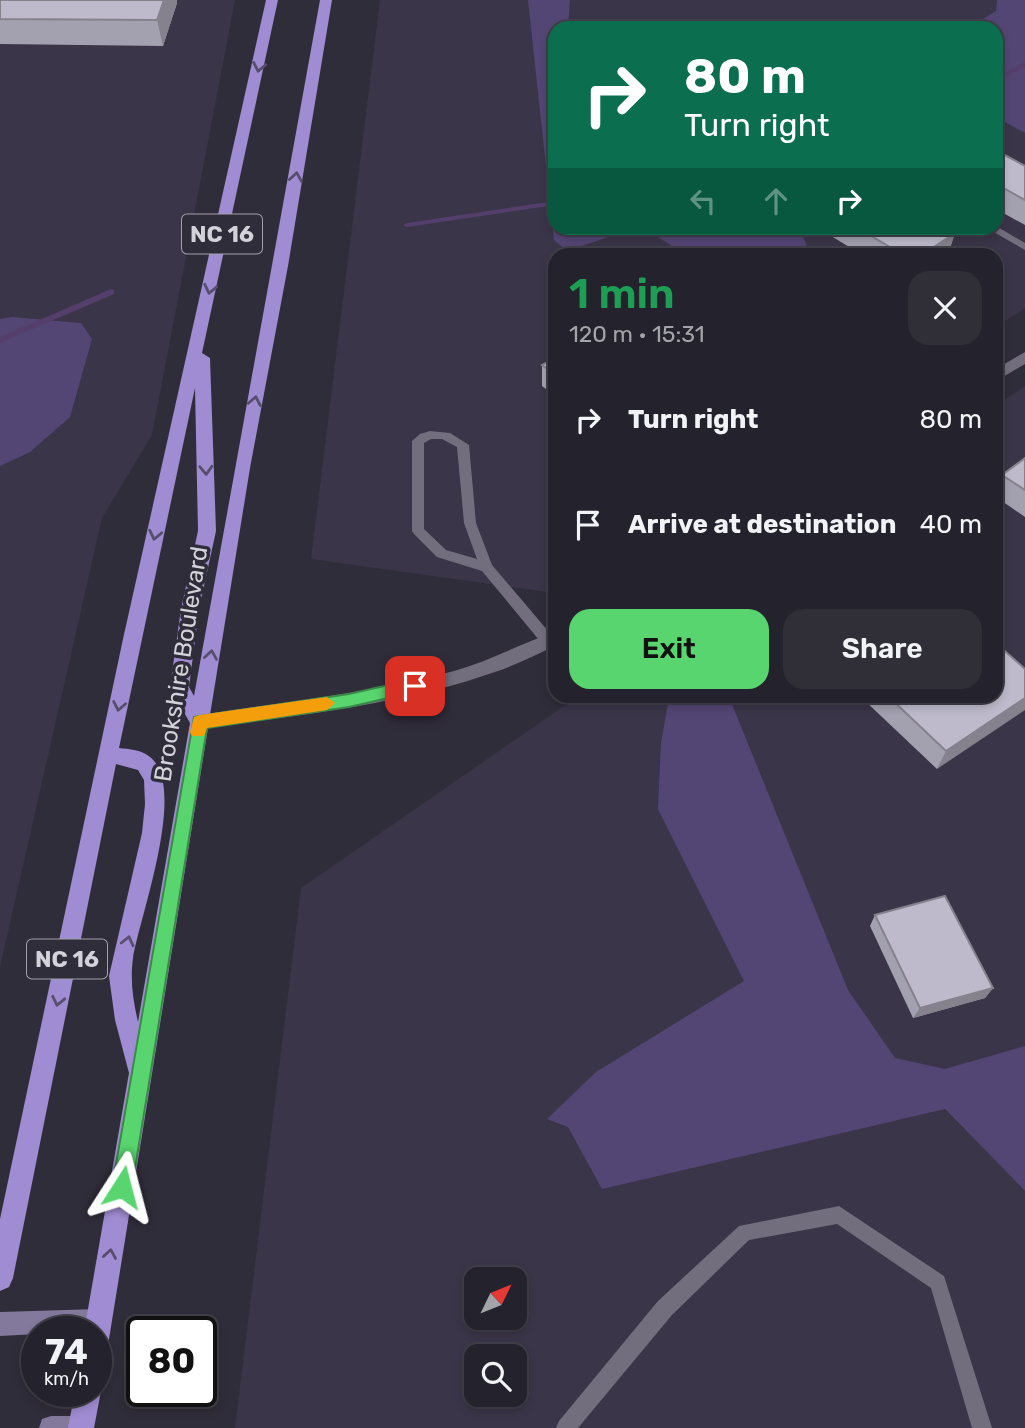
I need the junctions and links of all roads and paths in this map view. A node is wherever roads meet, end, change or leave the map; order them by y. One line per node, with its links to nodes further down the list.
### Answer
1 (272, 0): 5 (highway, Brookshire Boulevard / NC 16, one-way to 5)
2 (326, 0): 11 (highway, Brookshire Boulevard / NC 16, one-way to 2)
3 (1003, 234): 4 (lane)
4 (1025, 247)
5 (201, 329): 11 (highway, one-way to 11); 12 (highway, Brookshire Boulevard / NC 16, one-way to 12)
6 (1025, 357): 7 (street)
7 (1003, 371)
8 (486, 567): 8 (lane); 9 (lane)
9 (548, 637)
10 (548, 643): 11 (street)
11 (200, 722): 13 (highway, Brookshire Boulevard / NC 16)
12 (109, 755): 13 (highway, one-way to 12); 14 (highway, Brookshire Boulevard / NC 16, one-way to 14)
13 (139, 1080): 15 (highway, Brookshire Boulevard / NC 16, one-way to 13)
14 (0, 1278)
15 (100, 1316)
16 (0, 1324): 17 (main road)
17 (21, 1325)
18 (85, 1407): 20 (highway)
19 (51, 1428): 20 (main road)
20 (81, 1428)
21 (566, 1428): 22 (lane)
22 (982, 1428)

